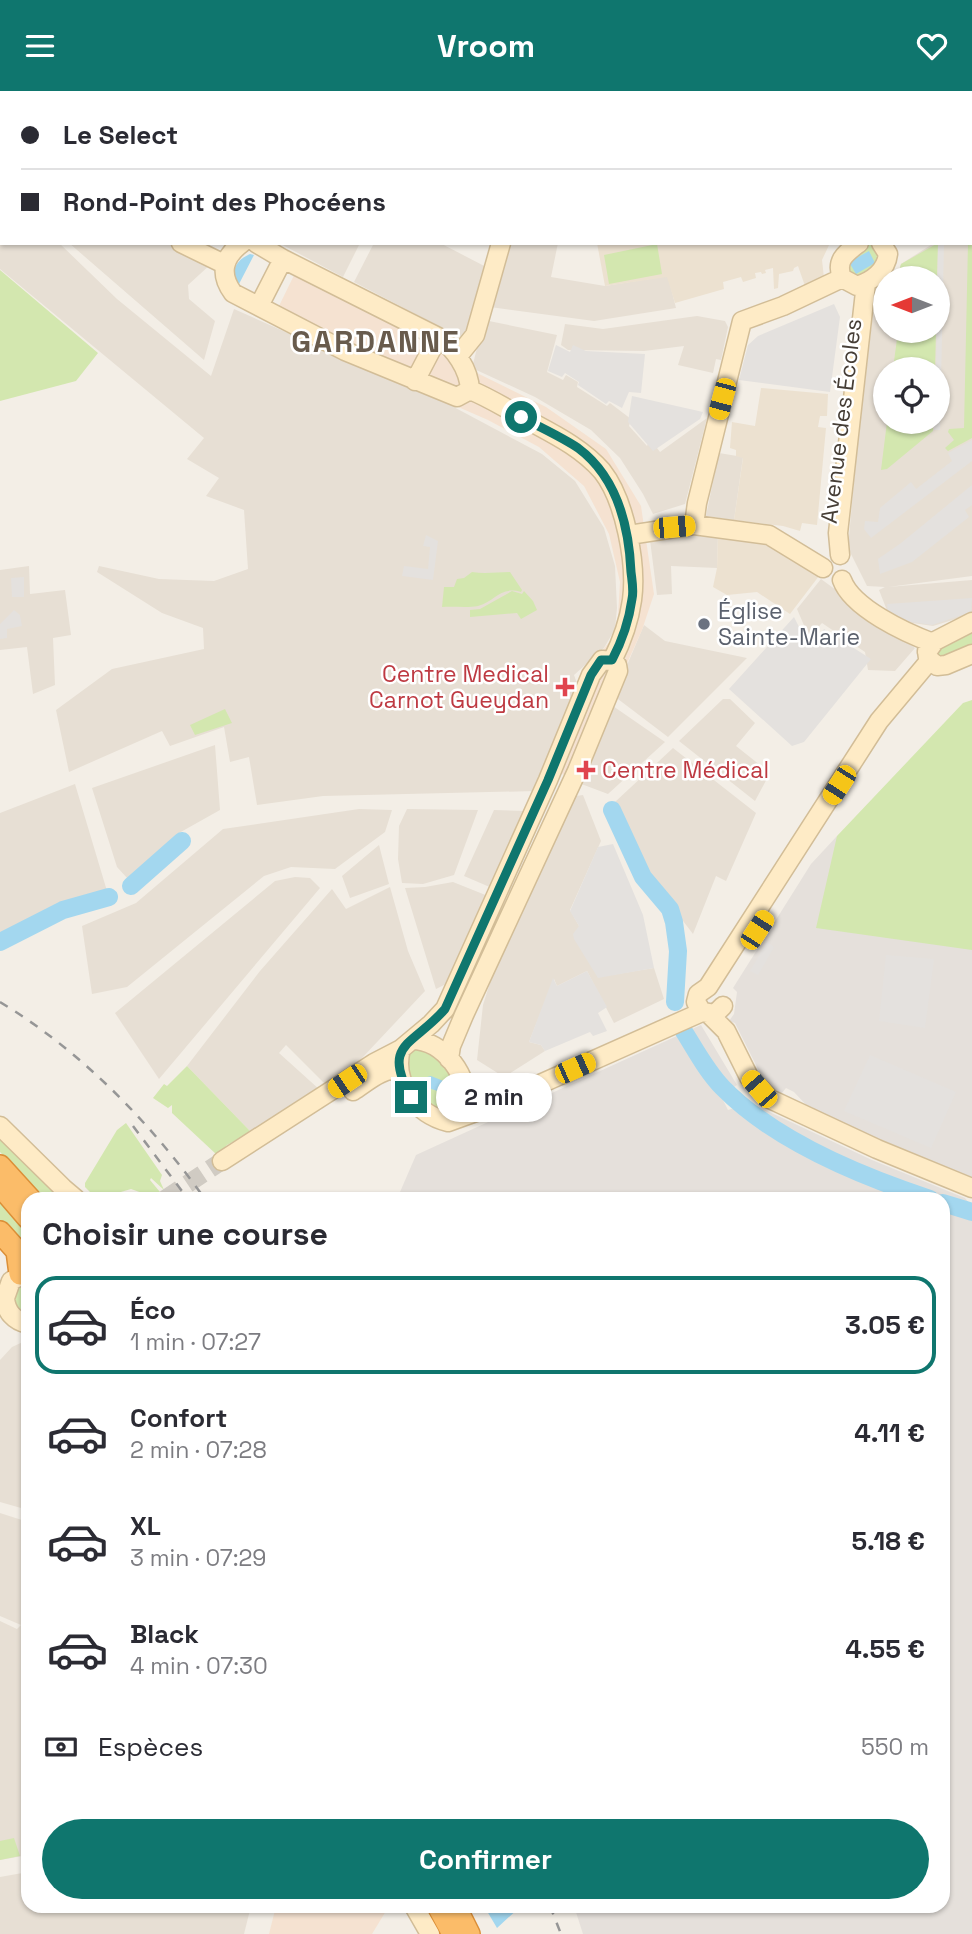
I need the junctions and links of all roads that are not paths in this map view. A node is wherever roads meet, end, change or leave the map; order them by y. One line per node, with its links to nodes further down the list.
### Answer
1 (185, 245): 8 (main road)
2 (239, 245): 8 (main road)
3 (259, 245): 7 (main road)
4 (499, 245): 12 (main road)
5 (857, 245): 9 (main road, Avenue des Écoles)
6 (886, 245): 9 (main road)
7 (283, 260): 10 (main road); 11 (main road)
8 (224, 264): 10 (main road)
9 (855, 282): 15 (main road); 17 (main road, Avenue des Écoles)
10 (259, 306): 13 (main road)
11 (438, 337): 12 (main road); 13 (main road)
12 (458, 356): 14 (main road)
13 (415, 381): 14 (main road)
14 (470, 390): 16 (main road)
15 (694, 525): 16 (main road); 17 (main road)
16 (629, 535): 21 (main road)
17 (831, 560): 19 (main road)
18 (972, 622): 19 (main road)
19 (929, 652): 20 (main road); 24 (main road)
20 (972, 654)
21 (612, 660): 22 (main road); 23 (main road)
22 (523, 835): 23 (main road); 25 (main road)
23 (543, 843): 26 (main road)
24 (710, 1002): 28 (main road); 29 (main road); 33 (main road)
25 (407, 1044): 26 (main road); 27 (main road); 27 (main road)
26 (449, 1059): 28 (main road)
27 (399, 1071): 29 (main road)
28 (467, 1098): 29 (main road)
29 (464, 1116)
30 (0, 1126): 35 (main road)
31 (0, 1165): 34 (highway)
32 (0, 1186): 36 (highway)
33 (972, 1188)
34 (24, 1192)
35 (69, 1192)
36 (21, 1210)
37 (0, 1232): 38 (highway)
38 (21, 1264)
39 (21, 1275): 40 (main road)
40 (21, 1322)
41 (418, 1913): 44 (main road)
42 (442, 1913): 45 (highway)
43 (458, 1913): 46 (highway)
44 (430, 1934)
45 (453, 1934)
46 (469, 1934)

